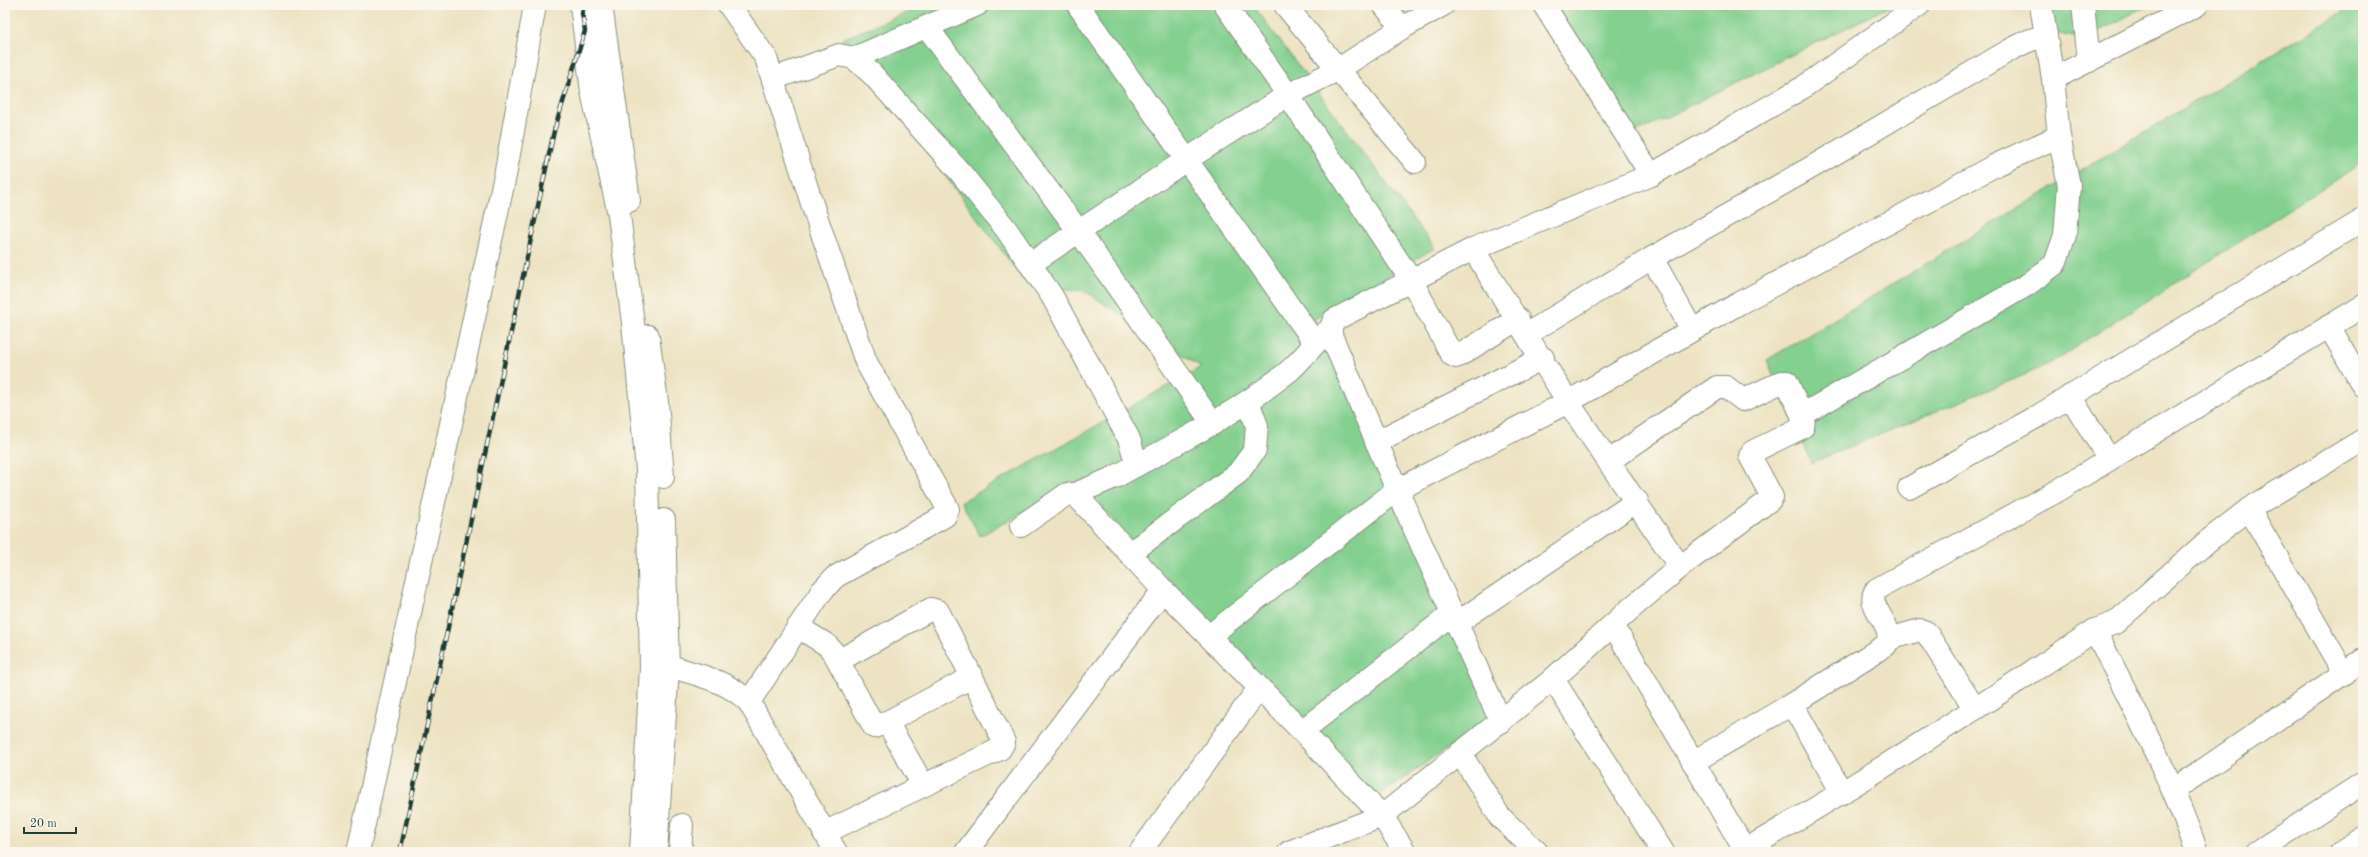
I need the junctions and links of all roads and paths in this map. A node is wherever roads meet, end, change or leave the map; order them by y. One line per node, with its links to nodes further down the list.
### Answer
1 (536, 5): 92 (main road)
2 (729, 5): 22 (main road)
3 (977, 5): 16 (main road)
4 (1078, 5): 26 (main road)
5 (1225, 5): 24 (main road)
6 (1286, 5): 21 (main road)
7 (1384, 5): 17 (main road)
8 (1443, 5): 17 (main road)
9 (1544, 5): 28 (main road)
10 (1919, 5): 28 (main road)
11 (2041, 5): 18 (main road)
12 (2083, 5): 20 (main road)
13 (2197, 5): 20 (main road)
14 (606, 7): 15 (main road); 70 (main road)
15 (583, 14): 93 (main road)
16 (927, 27): 19 (main road); 30 (main road)
17 (1402, 28): 21 (main road)
18 (2046, 35): 23 (main road); 32 (main road)
19 (854, 58): 22 (main road); 33 (main road)
20 (2089, 60): 23 (main road)
21 (1339, 69): 24 (main road); 27 (main road)
22 (773, 79): 64 (main road)
23 (2053, 79): 25 (main road)
24 (1288, 95): 26 (main road); 34 (main road)
25 (2059, 136): 39 (main road); 46 (main road)
26 (1186, 160): 30 (main road); 40 (main road)
27 (1415, 162)
28 (1651, 175): 31 (main road)
29 (2363, 220): 43 (main road)
30 (1080, 233): 33 (main road); 47 (main road)
31 (1473, 249): 34 (main road); 36 (main road)
32 (1652, 258): 36 (main road); 39 (main road)
33 (1030, 264): 52 (main road)
34 (1411, 280): 36 (main road); 38 (main road)
35 (2363, 306): 37 (main road)
36 (1522, 326): 41 (main road)
37 (2329, 326): 42 (main road); 50 (main road)
38 (1330, 327): 40 (main road); 49 (main road)
39 (1692, 330): 45 (main road)
40 (1315, 343): 44 (main road)
41 (1543, 358): 45 (main road); 49 (main road)
42 (2363, 386)
43 (2070, 396): 50 (main road); 53 (main road)
44 (1248, 401): 47 (main road); 59 (main road)
45 (1568, 402): 51 (main road); 54 (main road)
46 (1802, 414): 51 (main road); 60 (main road)
47 (1213, 424): 52 (main road)
48 (2363, 440): 57 (main road)
49 (1376, 442): 54 (main road)
50 (2109, 459): 67 (main road)
51 (1609, 461): 56 (main road)
52 (1137, 465): 55 (main road)
53 (1909, 488)
54 (1397, 490): 62 (main road); 66 (main road)
55 (1075, 494): 58 (main road); 59 (main road)
56 (1637, 501): 60 (main road); 62 (main road)
57 (2249, 509): 65 (main road); 71 (main road)
58 (1021, 526)
59 (1130, 553): 61 (main road)
60 (1680, 567): 63 (main road)
61 (1163, 590): 66 (main road); 97 (main road)
62 (1455, 618): 79 (main road); 80 (main road)
63 (1613, 625): 73 (main road); 82 (main road)
64 (798, 627): 68 (main road); 75 (main road)
65 (2095, 630): 77 (main road); 85 (main road)
66 (1209, 636): 74 (main road)
67 (1889, 639): 76 (main road); 77 (main road)
68 (840, 660): 72 (main road); 78 (main road)
69 (2363, 660): 71 (main road)
70 (668, 668): 75 (main road); 94 (main road)
71 (2344, 673): 85 (main road)
72 (972, 677): 78 (main road); 84 (main road)
73 (1553, 679): 79 (main road); 102 (main road)
74 (1259, 688): 80 (main road); 98 (main road)
75 (749, 702): 89 (main road)
76 (1792, 704): 82 (main road); 86 (main road)
77 (1975, 709): 86 (main road)
78 (887, 722): 84 (main road)
79 (1501, 722): 81 (main road)
80 (1302, 731): 87 (main road)
81 (1460, 754): 87 (main road); 101 (main road)
82 (1693, 762): 91 (main road)
83 (2363, 783): 104 (main road)
84 (923, 785): 89 (main road)
85 (2174, 790): 103 (main road)
86 (1842, 794): 91 (main road)
87 (1382, 816): 99 (main road); 100 (main road)
88 (682, 825): 95 (main road)
89 (824, 833): 96 (main road)
90 (2363, 838): 105 (main road)
91 (1746, 851)
92 (358, 852)
93 (641, 852)
94 (656, 852)
95 (680, 852)
96 (836, 852)
97 (966, 852)
98 (1140, 852)
99 (1289, 852)
100 (1404, 852)
101 (1537, 852)
102 (1663, 852)
103 (2197, 852)
104 (2257, 852)
105 (2341, 852)

